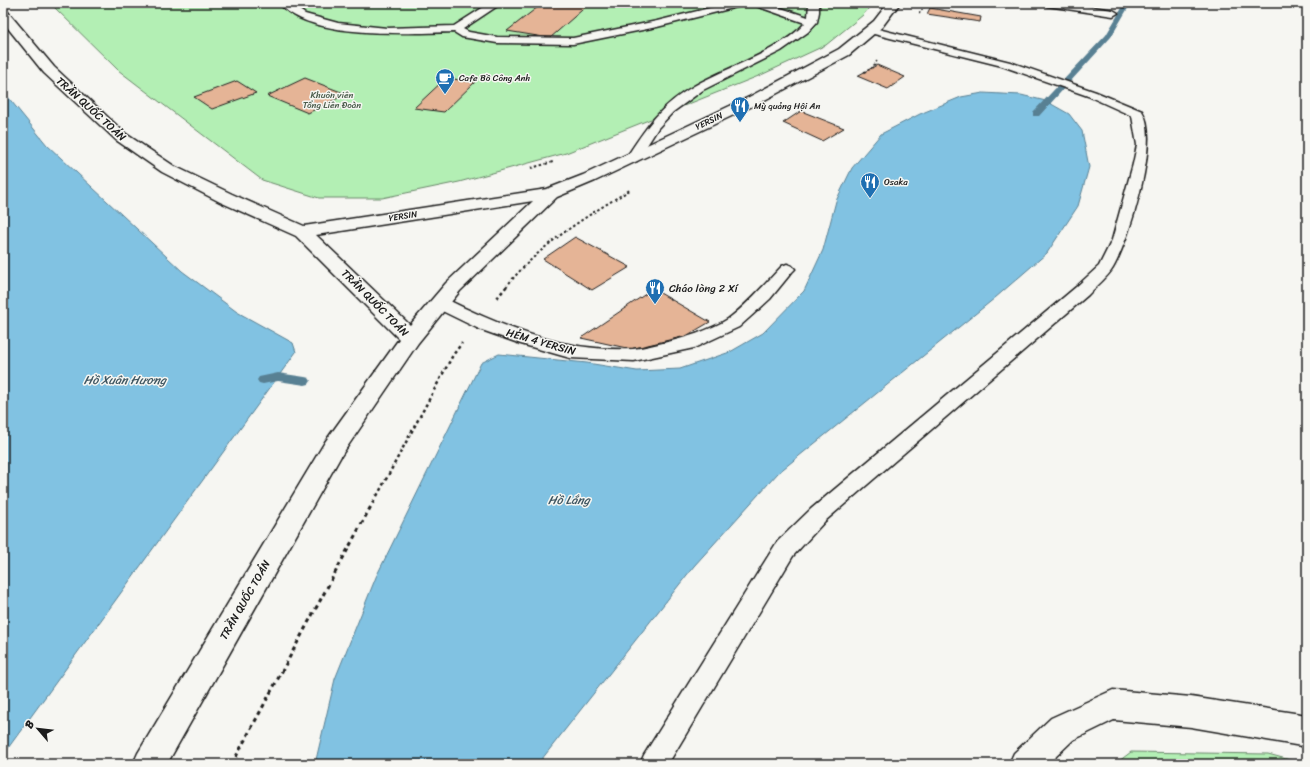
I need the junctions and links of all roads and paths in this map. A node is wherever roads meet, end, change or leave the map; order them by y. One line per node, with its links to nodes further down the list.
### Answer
1 (284, 3): 10 (lane)
2 (497, 3): 10 (lane)
3 (814, 3): 9 (lane)
4 (894, 3): 11 (main road, YERSIN)
5 (927, 3): 12 (path)
6 (1047, 3): 7 (lane)
7 (1113, 13)
8 (3, 14): 17 (main road, TRẦN QUỐC TOẢN)
9 (812, 22): 10 (lane); 14 (lane)
10 (456, 29)
11 (870, 30): 12 (lane); 14 (main road, YERSIN)
12 (899, 38): 13 (path); 25 (lane)
13 (863, 72)
14 (632, 158): 16 (main road, YERSIN)
15 (636, 187): 20 (path)
16 (551, 193): 17 (main road, YERSIN); 19 (main road, YERSIN)
17 (302, 232): 21 (main road, TRẦN QUỐC TOẢN)
18 (787, 269): 20 (lane, HẺM 4 YERSIN)
19 (440, 303): 20 (lane, HẺM 4 YERSIN); 21 (main road, YERSIN)
20 (479, 322): 24 (path)
21 (411, 338): 23 (main road, TRẦN QUỐC TOẢN)
22 (1307, 731): 26 (main road)
23 (149, 764)
24 (232, 764)
25 (653, 764)
26 (1025, 764)

